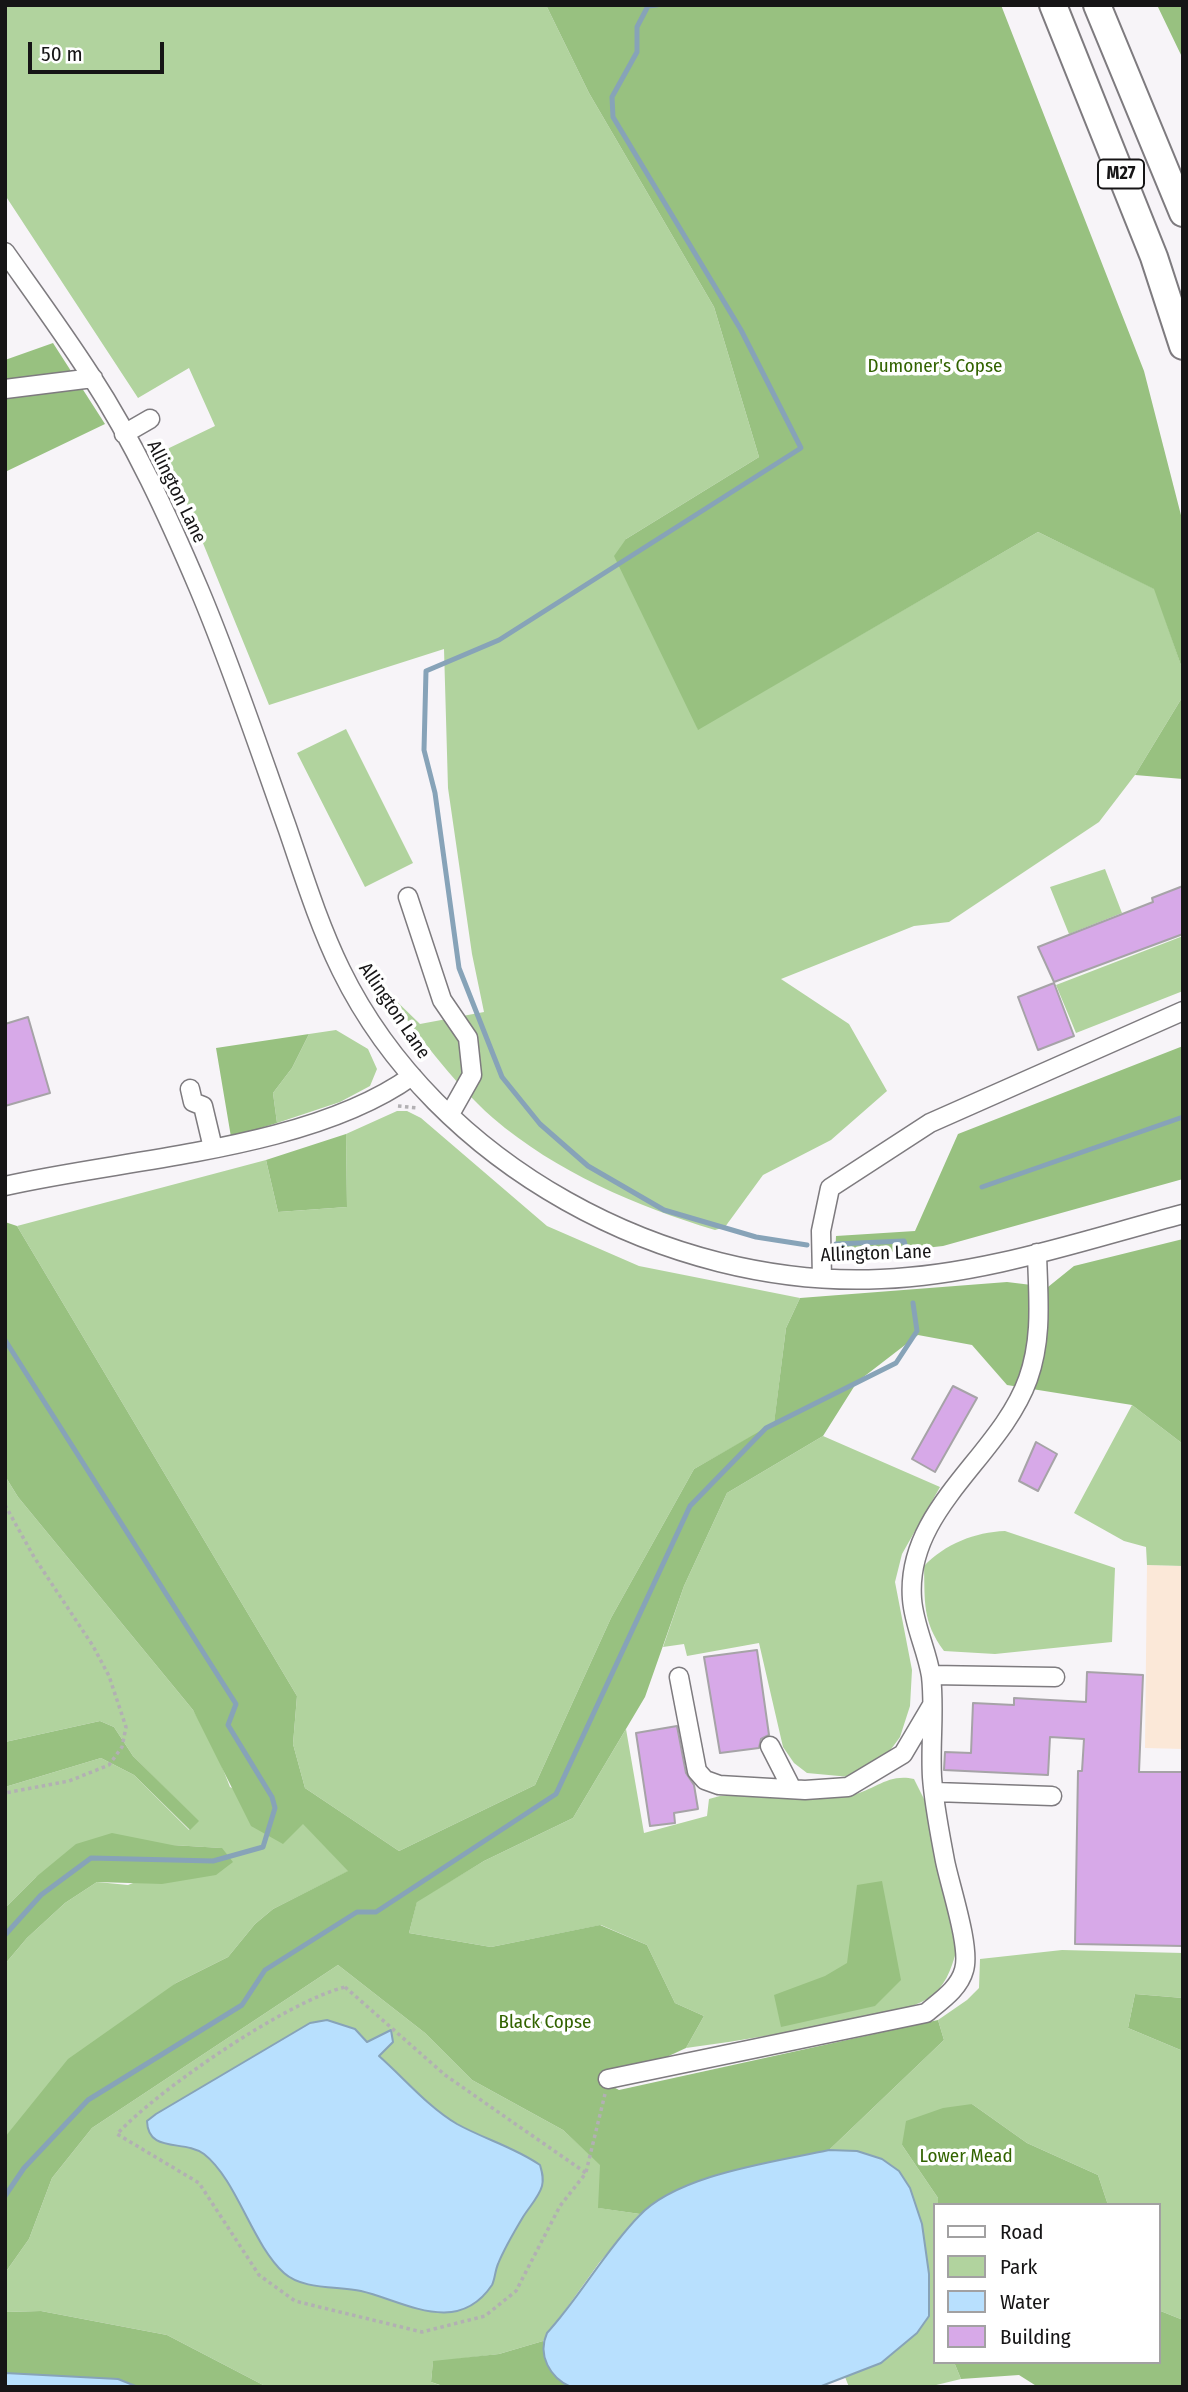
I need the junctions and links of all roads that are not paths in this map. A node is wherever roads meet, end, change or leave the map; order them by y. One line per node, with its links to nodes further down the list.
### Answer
1 (1053, 5): 5 (highway, M27)
2 (1097, 5): 3 (highway, M27)
3 (1183, 213)
4 (5, 252): 6 (street, Allington Lane)
5 (1183, 346)
6 (93, 378): 7 (street); 9 (street, Allington Lane)
7 (5, 389)
8 (150, 419): 9 (street)
9 (124, 434): 12 (street, Allington Lane)
10 (408, 897): 14 (street)
11 (1183, 1011): 19 (street)
12 (412, 1076): 14 (street, Allington Lane); 15 (street)
13 (190, 1089): 15 (street)
14 (450, 1114): 19 (street, Allington Lane)
15 (213, 1148): 16 (street)
16 (5, 1186)
17 (1183, 1214): 18 (street, Allington Lane)
18 (1037, 1253): 19 (street, Allington Lane); 20 (street)
19 (821, 1278)
20 (931, 1675): 22 (street); 23 (street)
21 (679, 1677): 25 (street)
22 (1055, 1677)
23 (932, 1706): 25 (street); 26 (street)
24 (770, 1746): 25 (street)
25 (793, 1789)
26 (934, 1792): 27 (street); 28 (street)
27 (1052, 1796)
28 (608, 2079)

